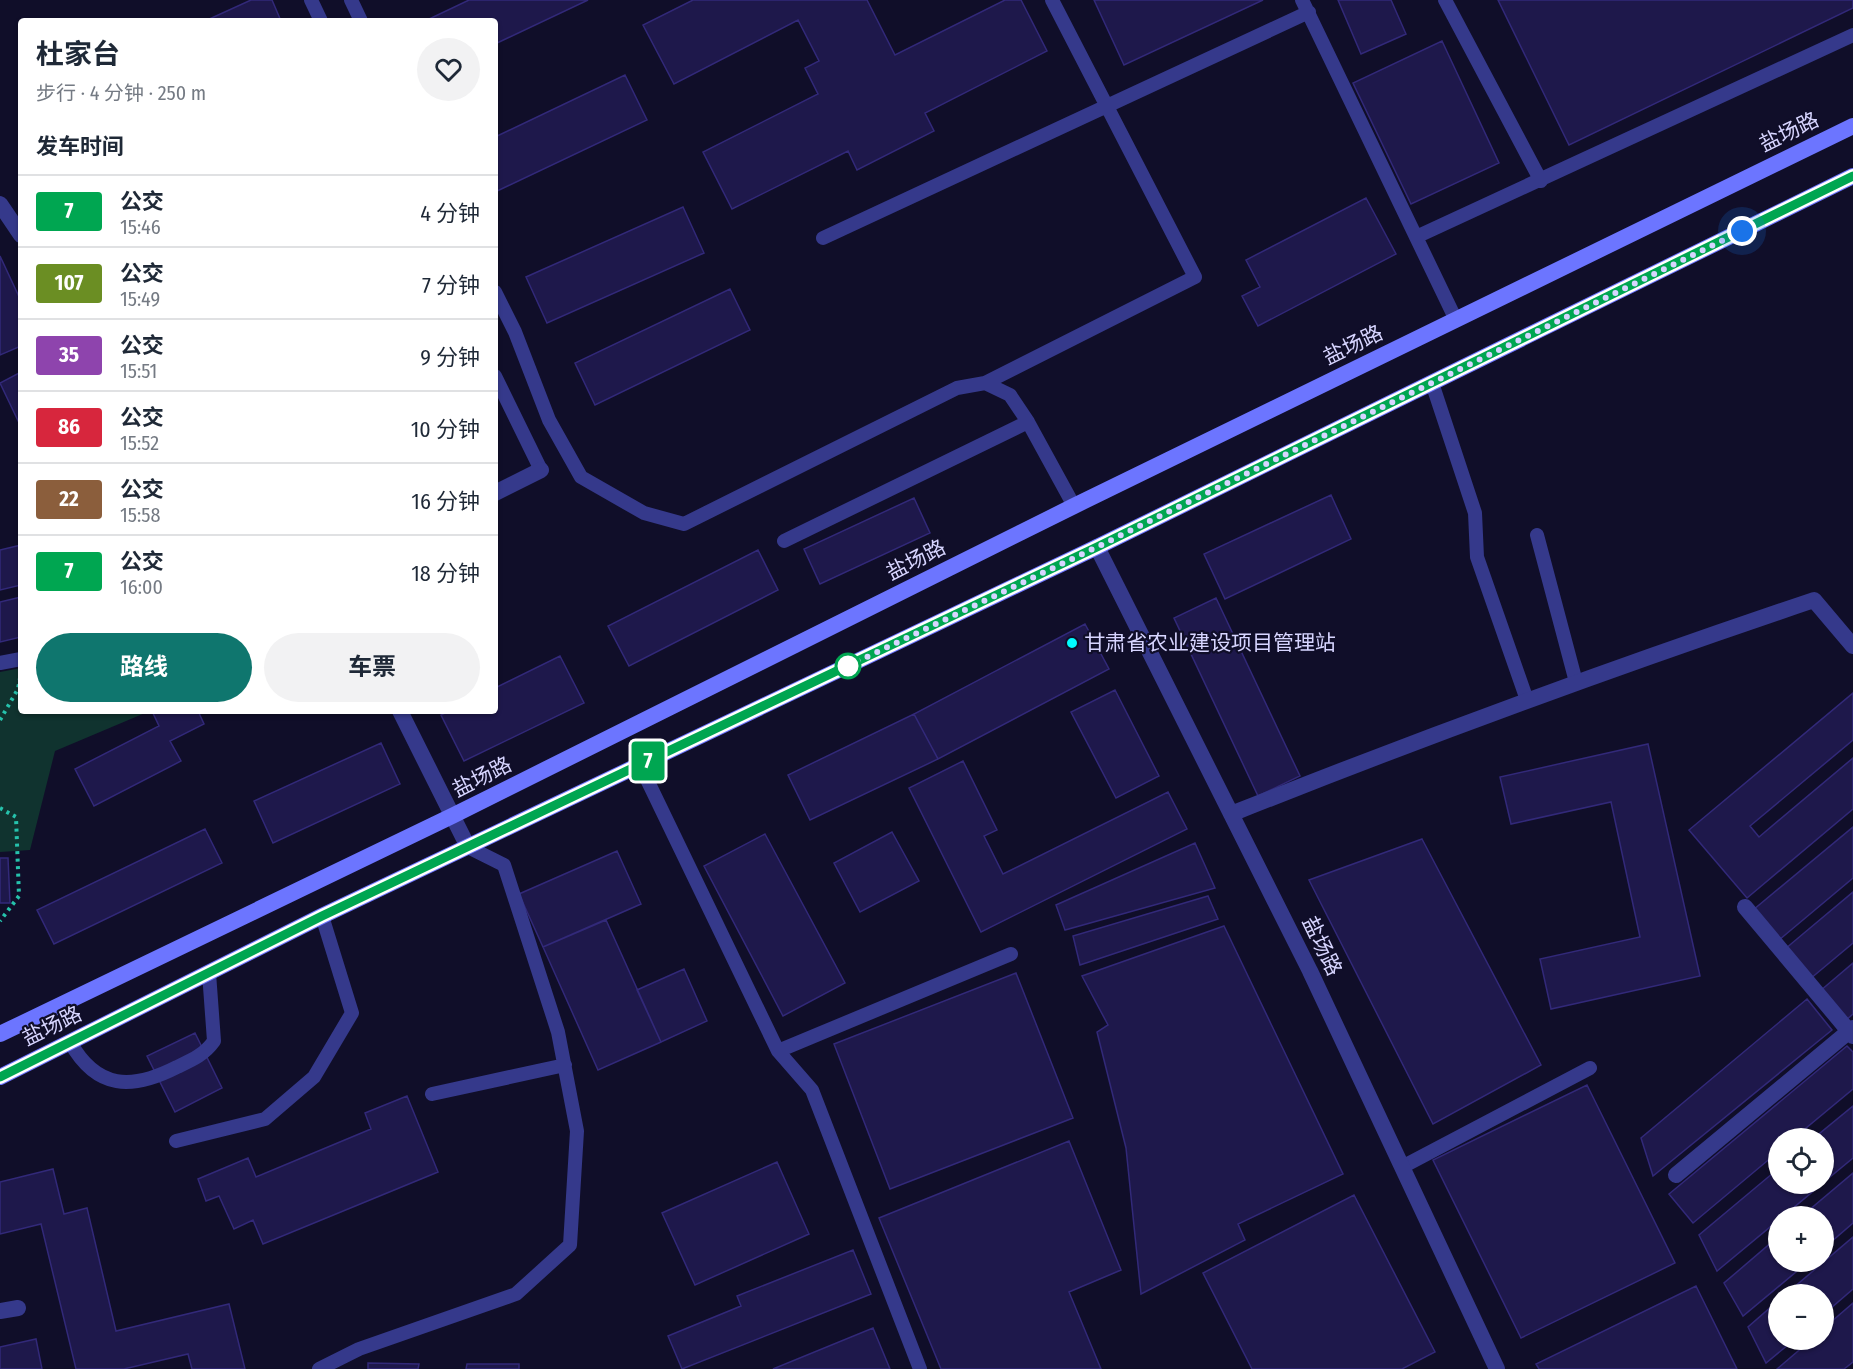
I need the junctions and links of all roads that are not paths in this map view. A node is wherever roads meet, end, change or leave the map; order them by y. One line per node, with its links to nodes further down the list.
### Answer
1 (311, 0): 6 (lane)
2 (351, 0): 7 (lane)
3 (1052, 0): 9 (lane)
4 (1445, 0): 12 (lane)
5 (1306, 6): 9 (lane); 15 (lane)
6 (320, 18)
7 (360, 18)
8 (1853, 35): 12 (lane)
9 (1106, 106): 16 (lane); 20 (lane)
10 (1853, 126): 18 (main road, 盐场路)
11 (1853, 176): 21 (main road, 盐场路)
12 (1541, 181): 15 (lane)
13 (0, 204): 14 (street)
14 (18, 231)
15 (1416, 237): 18 (lane)
16 (823, 238)
17 (498, 298): 20 (lane)
18 (1456, 320): 25 (main road, 盐场路)
19 (498, 382): 23 (lane)
20 (985, 383): 22 (lane)
21 (1432, 383): 28 (main road, 盐场路); 33 (lane)
22 (1028, 422): 25 (lane); 27 (lane)
23 (541, 470): 24 (street)
24 (498, 492)
25 (1074, 506): 37 (main road, 盐场路)
26 (1537, 535): 32 (lane)
27 (784, 541)
28 (1097, 547): 35 (main road, 盐场路); 36 (street, 盐场路)
29 (1853, 646): 32 (street)
30 (18, 660): 31 (lane)
31 (0, 663)
32 (1576, 682): 33 (street)
33 (1527, 700): 36 (street)
34 (401, 714): 37 (street)
35 (640, 765): 38 (main road, 盐场路); 46 (lane)
36 (1231, 814): 52 (street, 盐场路)
37 (452, 816): 38 (street); 44 (main road, 盐场路)
38 (468, 847): 40 (main road, 盐场路); 47 (lane)
39 (1745, 907): 43 (street)
40 (322, 916): 42 (main road, 盐场路); 51 (lane)
41 (1011, 954): 46 (lane)
42 (209, 973): 45 (main road, 盐场路); 45 (lane)
43 (1852, 1032): 53 (street)
44 (0, 1034)
45 (70, 1042): 49 (main road, 盐场路)
46 (778, 1051): 57 (lane)
47 (565, 1065): 50 (lane); 56 (lane)
48 (1590, 1068): 52 (lane)
49 (0, 1077)
50 (432, 1094)
51 (176, 1141)
52 (1402, 1167): 58 (street, 盐场路)
53 (1676, 1175)
54 (18, 1308): 55 (street)
55 (0, 1311)
56 (319, 1369)
57 (920, 1369)
58 (1497, 1369)

